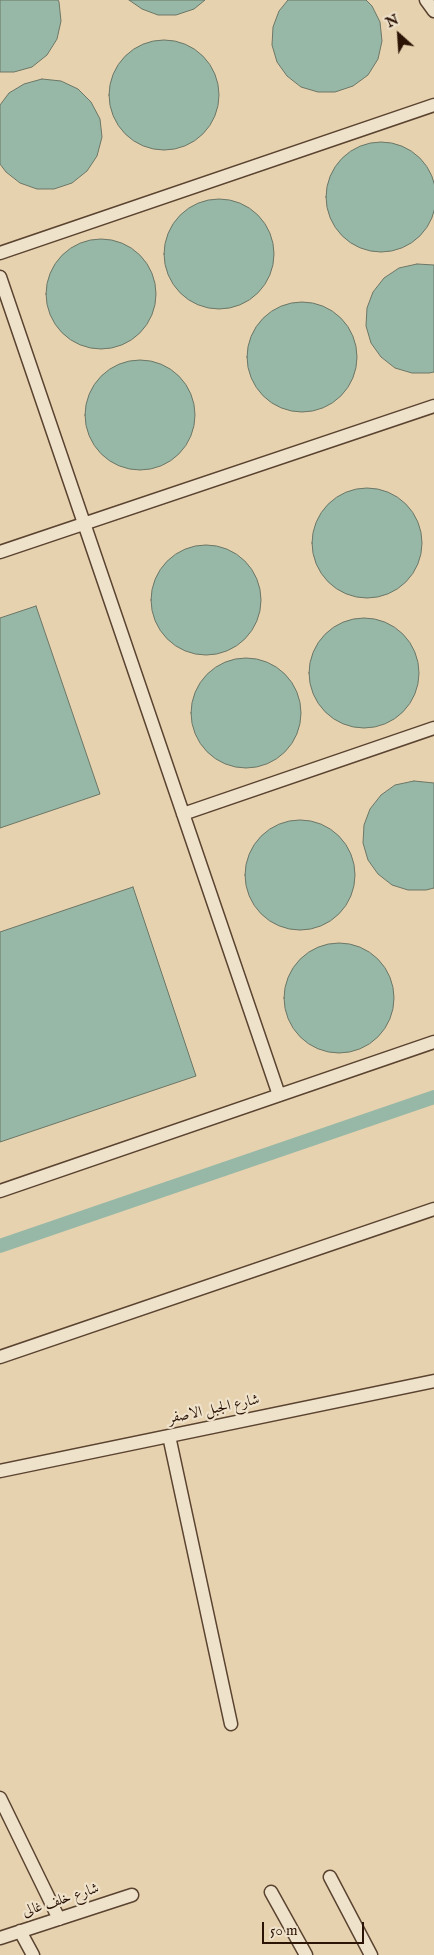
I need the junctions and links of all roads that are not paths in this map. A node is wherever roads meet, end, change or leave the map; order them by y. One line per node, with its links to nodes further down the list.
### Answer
1 (426, 0): 2 (street)
2 (434, 11)
3 (434, 105): 4 (street)
4 (0, 253)
5 (0, 277): 7 (street)
6 (434, 406): 7 (street)
7 (84, 523): 8 (street); 10 (street)
8 (0, 552)
9 (434, 728): 10 (street)
10 (183, 814): 12 (street)
11 (434, 1042): 12 (street)
12 (279, 1095): 13 (street)
13 (0, 1191)
14 (434, 1209): 15 (street)
15 (0, 1357)
16 (434, 1381): 17 (street, شارع الجبل الاصفر)
17 (169, 1436): 18 (street, شارع الجبل الاصفر); 19 (street)
18 (0, 1471)
19 (231, 1724)
20 (0, 1798): 24 (street)
21 (330, 1877): 29 (street)
22 (271, 1892): 28 (street)
23 (132, 1895): 24 (street, شارع خلف غالى)
24 (59, 1919): 25 (street, شارع خلف غالى)
25 (20, 1931): 26 (street, شارع خلف غالى); 27 (street)
26 (0, 1938)
27 (33, 1955)
28 (306, 1955)
29 (371, 1955)

